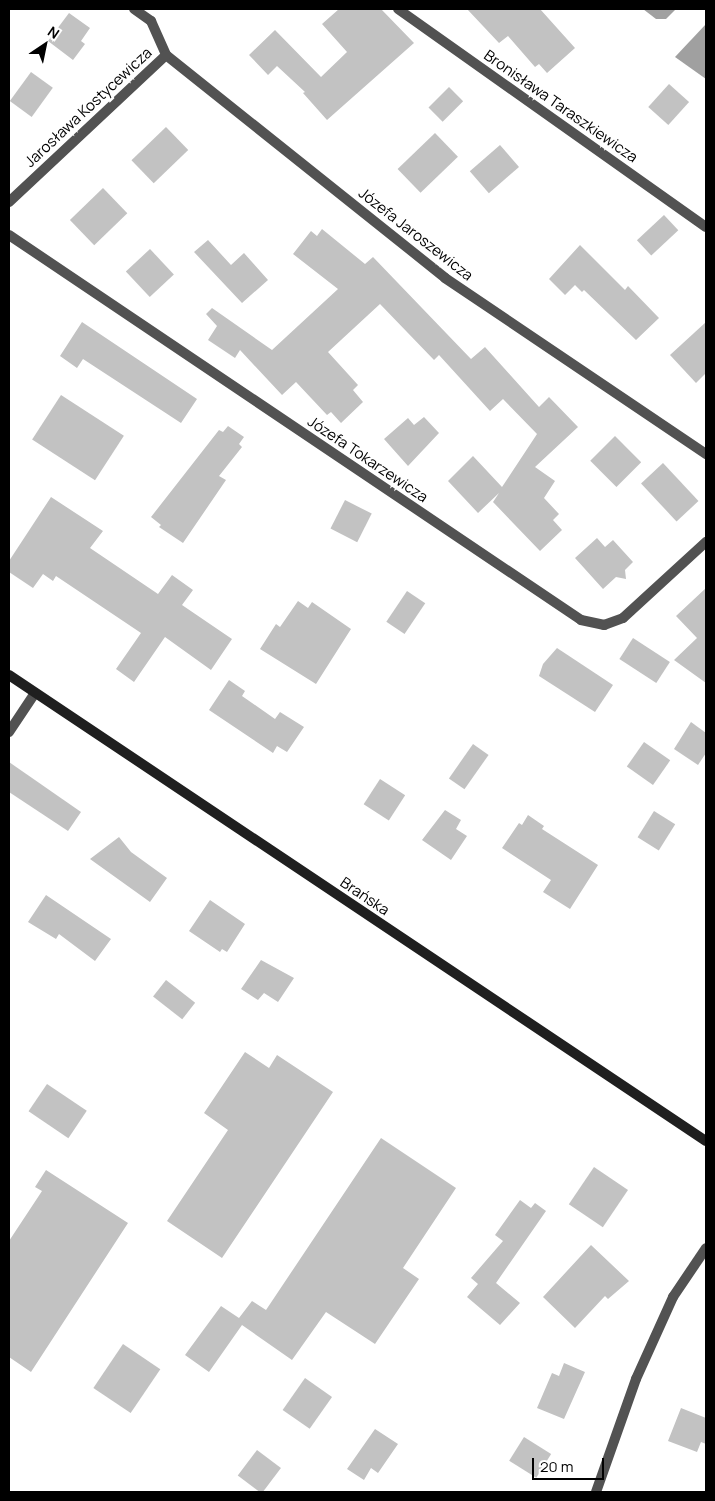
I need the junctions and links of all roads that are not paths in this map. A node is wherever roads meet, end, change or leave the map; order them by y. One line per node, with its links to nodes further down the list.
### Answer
1 (134, 9): 3 (street, Józefa Jaroszewicza)
2 (398, 9): 5 (street, Bronisława Taraszkiewicza)
3 (166, 55): 4 (street, Jarosława Kostycewicza); 7 (street, Józefa Jaroszewicza)
4 (9, 202)
5 (706, 227)
6 (9, 235): 8 (street, Józefa Tokarzewicza)
7 (706, 454)
8 (706, 542)
9 (9, 675): 10 (street, Brańska)
10 (35, 693): 11 (street); 12 (street, Brańska)
11 (9, 732)
12 (706, 1141)
13 (706, 1248): 14 (street)
14 (596, 1492)

